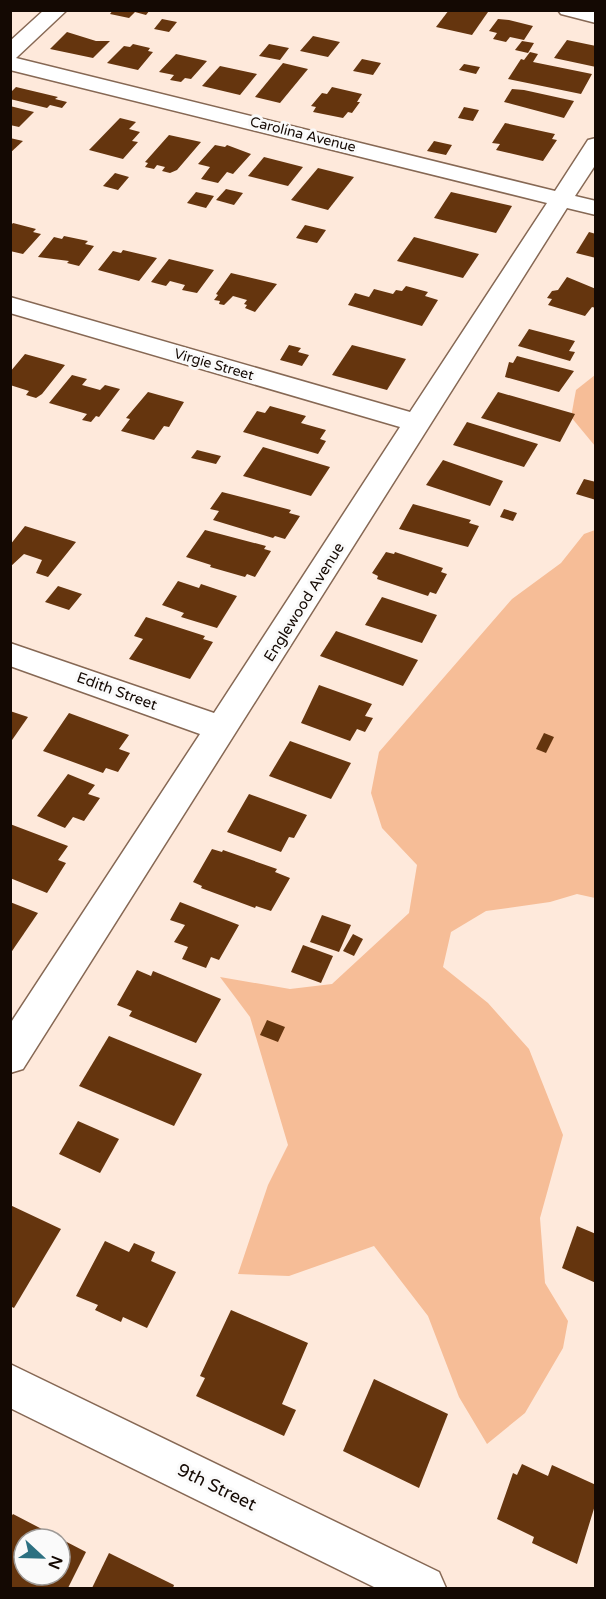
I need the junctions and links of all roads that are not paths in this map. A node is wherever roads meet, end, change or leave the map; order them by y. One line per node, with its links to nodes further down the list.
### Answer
1 (57, 10): 4 (street)
2 (568, 10): 3 (street)
3 (596, 17)
4 (10, 53)
5 (10, 63): 7 (street, Carolina Avenue)
6 (596, 145): 7 (street, Englewood Avenue)
7 (561, 199): 8 (street, Carolina Avenue); 10 (street, Englewood Avenue)
8 (596, 208)
9 (10, 305): 10 (street, Virgie Street)
10 (417, 423): 12 (street, Englewood Avenue)
11 (10, 654): 12 (street, Edith Street)
12 (223, 729): 13 (street, Englewood Avenue)
13 (10, 1057)
14 (10, 1385): 15 (street, 9th Street)
15 (423, 1588)

